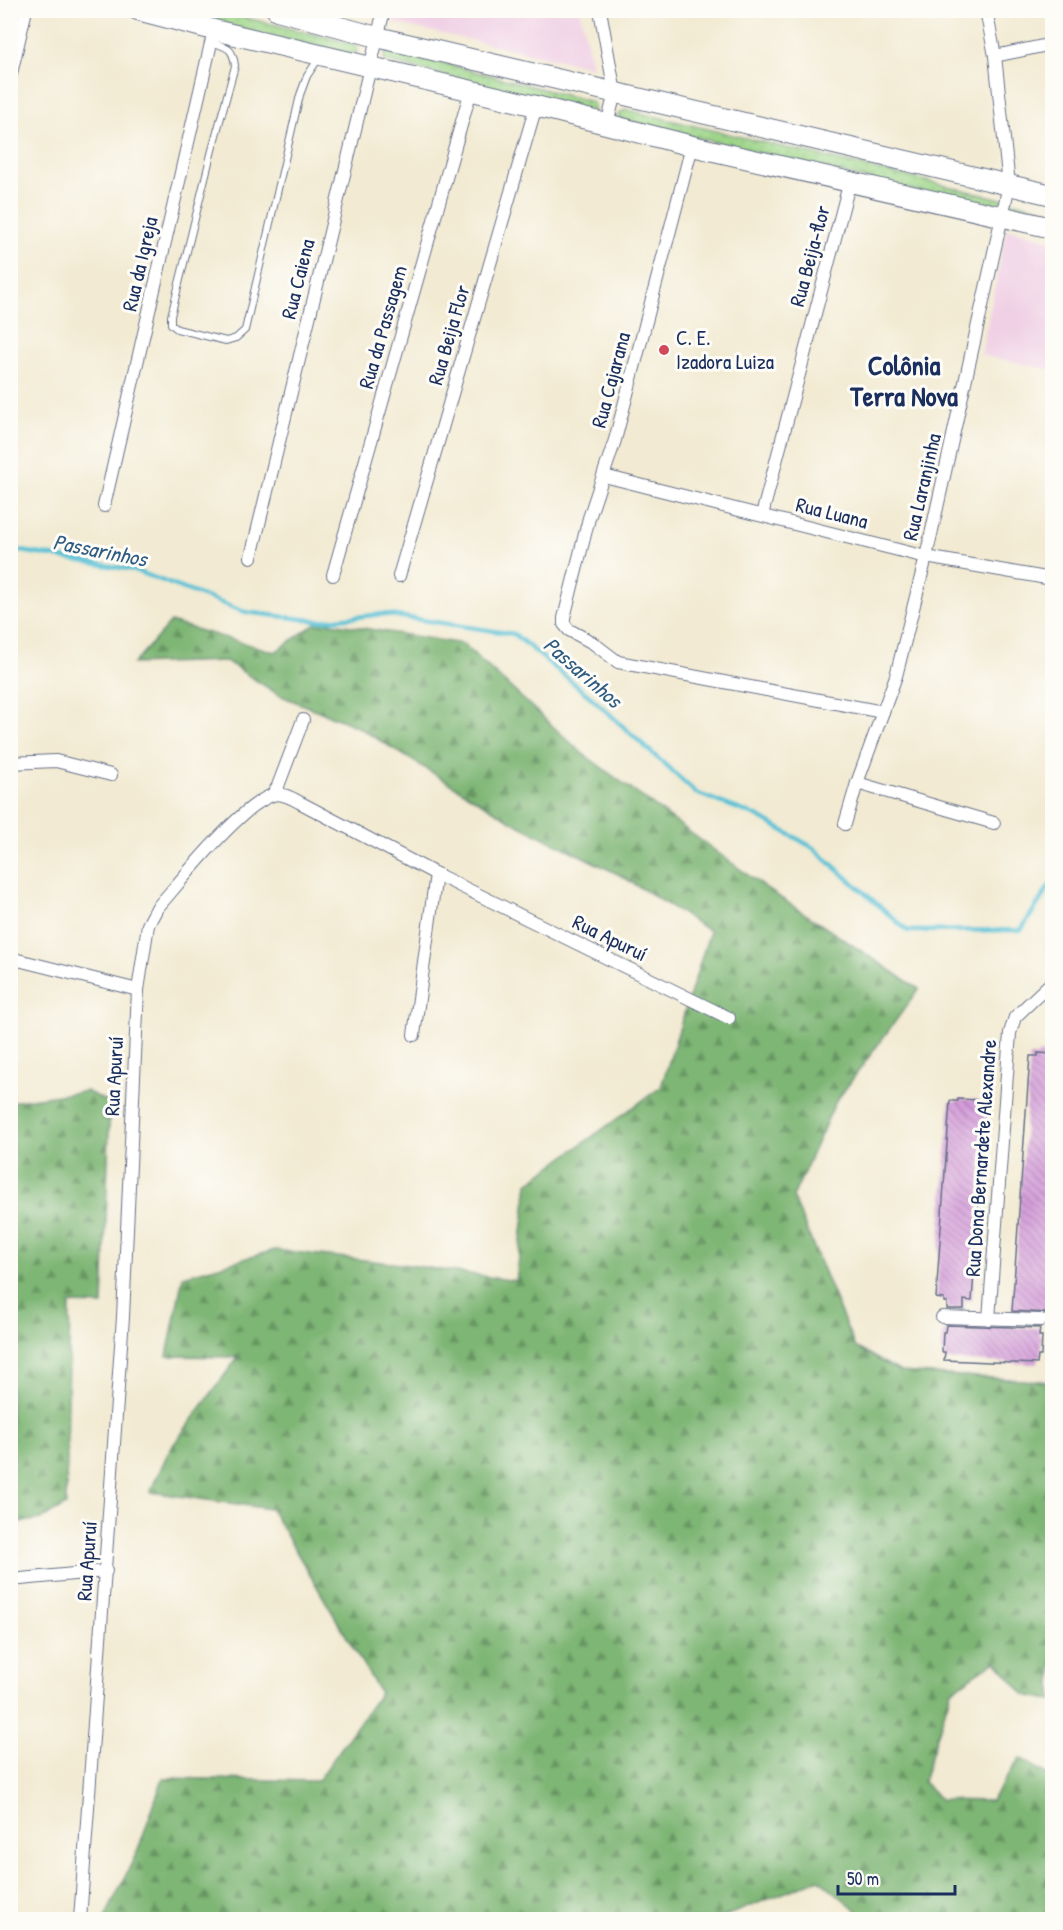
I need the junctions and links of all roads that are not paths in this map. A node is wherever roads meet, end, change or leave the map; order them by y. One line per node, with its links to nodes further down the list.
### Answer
1 (26, 10): 14 (street)
2 (138, 10): 8 (main road)
3 (277, 10): 7 (main road)
4 (384, 10): 9 (street, Rua Caiena)
5 (600, 10): 16 (street)
6 (986, 10): 12 (street, Rua Laranjinha)
7 (297, 13): 9 (main road)
8 (213, 36): 11 (main road); 11 (lane); 26 (street, Rua da Igreja)
9 (377, 37): 13 (street, Rua Caiena); 16 (main road)
10 (1053, 45): 12 (street)
11 (322, 55): 13 (main road)
12 (996, 56): 21 (street, Rua Laranjinha)
13 (370, 66): 15 (main road); 28 (street, Rua Caiena)
14 (10, 78)
15 (471, 90): 17 (main road); 30 (street, Rua da Passagem)
16 (615, 93): 18 (street); 21 (main road)
17 (536, 106): 18 (main road); 31 (street, Rua Beija Flor)
18 (607, 124): 19 (main road)
19 (692, 146): 20 (main road); 25 (street, Rua Cajarana)
20 (849, 181): 23 (main road); 27 (street, Rua Beija-flor)
21 (1009, 185): 22 (main road); 23 (street, Rua Laranjinha)
22 (1053, 195)
23 (1003, 216): 24 (main road); 29 (street, Rua Laranjinha)
24 (1053, 228)
25 (604, 476): 27 (street, Rua Luana); 33 (street, Rua Cajarana)
26 (104, 506)
27 (762, 515): 29 (street, Rua Luana)
28 (251, 557)
29 (926, 557): 32 (street, Rua Luana); 33 (street, Rua Laranjinha)
30 (333, 575)
31 (399, 576)
32 (1053, 579)
33 (883, 712): 37 (street, Rua Laranjinha)
34 (303, 720): 38 (street)
35 (10, 763): 36 (street)
36 (111, 775)
37 (857, 783): 39 (street, Rua Laranjinha); 40 (street)
38 (273, 794): 41 (street, Rua Apuruí); 44 (street, Rua Apuruí)
39 (845, 824)
40 (994, 824)
41 (436, 874): 45 (street, Rua Apuruí); 46 (street)
42 (10, 958): 44 (street)
43 (1053, 982): 48 (street, Rua Dona Bernardete Alexandre)
44 (138, 990): 50 (street, Rua Apuruí)
45 (729, 1018)
46 (414, 1035)
47 (942, 1317): 48 (street)
48 (988, 1318): 49 (street)
49 (1041, 1320)
50 (106, 1571): 51 (street); 52 (street, Rua Apuruí)
51 (10, 1580)
52 (80, 1920)

